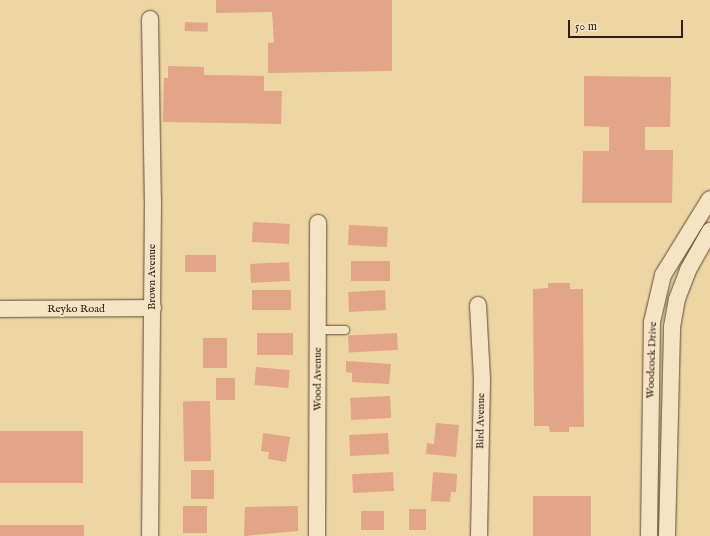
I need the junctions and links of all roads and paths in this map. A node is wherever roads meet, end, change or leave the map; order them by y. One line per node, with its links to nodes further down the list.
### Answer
1 (150, 19): 6 (street, Brown Avenue)
2 (710, 199): 13 (street, Woodcock Drive)
3 (318, 223): 8 (street, Wood Avenue)
4 (710, 231): 14 (street, Woodcock Drive)
5 (478, 305): 12 (street, Bird Avenue)
6 (152, 308): 7 (street, Reyko Road); 10 (street, Brown Avenue)
7 (0, 309)
8 (318, 330): 9 (lane); 11 (street, Wood Avenue)
9 (346, 330)
10 (150, 536)
11 (317, 536)
12 (479, 536)
13 (649, 536)
14 (667, 536)

